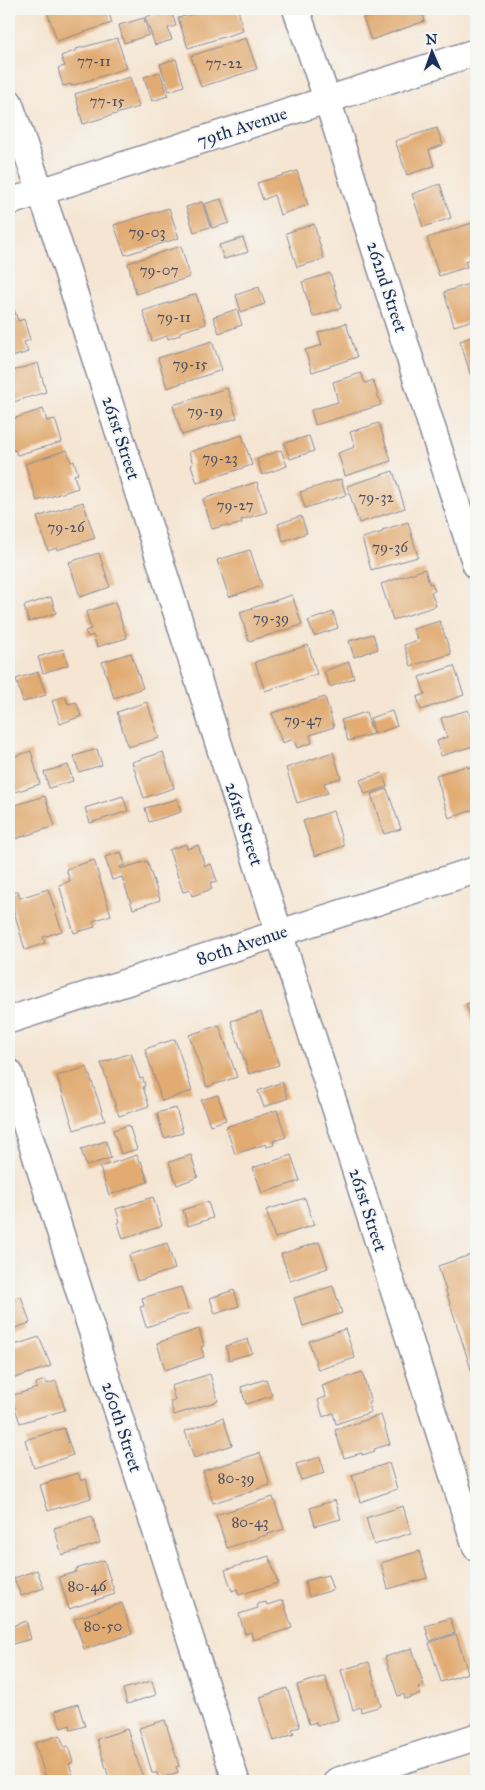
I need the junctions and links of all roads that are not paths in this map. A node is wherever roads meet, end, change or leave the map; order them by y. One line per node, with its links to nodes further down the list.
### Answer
1 (296, 9): 3 (street, 262nd Street)
2 (476, 52): 3 (street, 79th Avenue)
3 (327, 99): 5 (street, 79th Avenue); 7 (street, 262nd Street)
4 (9, 102): 5 (street, 261st Street)
5 (42, 191): 6 (street, 79th Avenue); 9 (street, 261st Street)
6 (9, 202)
7 (476, 565)
8 (476, 870): 9 (street, 80th Avenue)
9 (279, 933): 10 (street, 80th Avenue); 12 (street, 261st Street)
10 (9, 1020)
11 (9, 1072): 14 (street, 260th Street)
12 (476, 1547)
13 (476, 1736): 15 (street)
14 (236, 1781)
15 (337, 1781)

